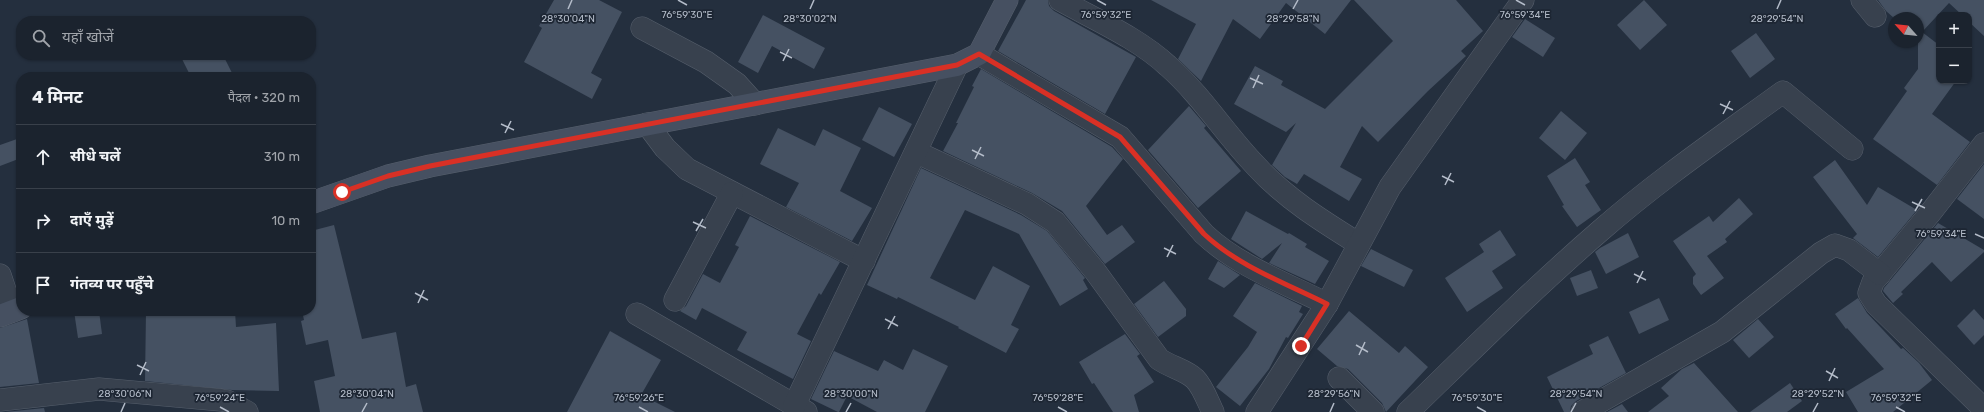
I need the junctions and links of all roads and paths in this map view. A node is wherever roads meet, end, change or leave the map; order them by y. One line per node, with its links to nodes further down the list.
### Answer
1 (1007, 0): 5 (street)
2 (1060, 0): 14 (street)
3 (1523, 0): 14 (street)
4 (642, 28): 7 (street)
5 (979, 54): 6 (street); 19 (street)
6 (957, 65): 7 (street); 11 (street)
7 (755, 104): 8 (street)
8 (647, 124): 12 (street); 13 (street)
9 (1984, 144): 16 (street)
10 (1852, 149): 30 (street)
11 (916, 152): 15 (street); 27 (street)
12 (732, 193): 15 (street); 18 (street)
13 (316, 201)
14 (1359, 244): 19 (street)
15 (864, 261): 25 (street)
16 (1880, 274): 24 (street); 31 (street)
17 (0, 276): 20 (street)
18 (675, 300)
19 (1327, 304): 28 (street)
20 (11, 312)
21 (637, 314): 25 (street)
22 (1339, 378): 29 (street)
23 (0, 400): 26 (street)
24 (1977, 404)
25 (800, 409)
26 (247, 412)
27 (1214, 412)
28 (1257, 412)
29 (1373, 412)
30 (1408, 412)
31 (1582, 412)

